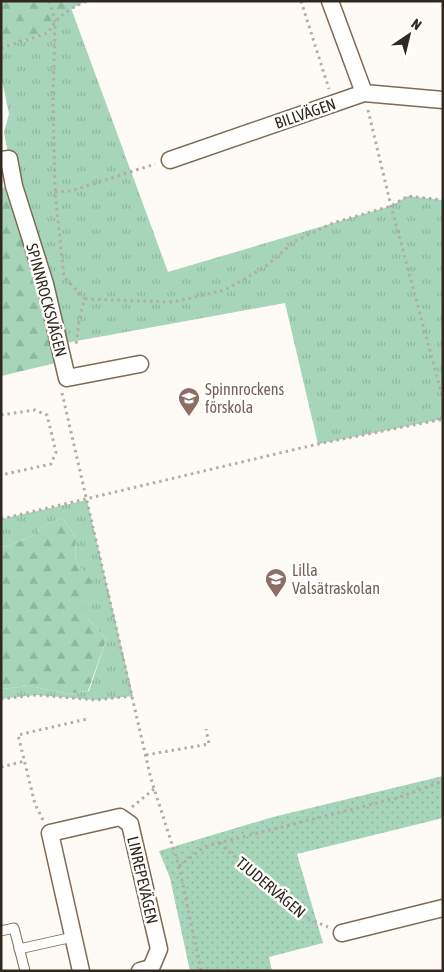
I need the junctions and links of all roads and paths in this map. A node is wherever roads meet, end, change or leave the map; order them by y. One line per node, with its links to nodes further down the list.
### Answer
1 (49, 1): 5 (path)
2 (87, 1): 5 (path)
3 (301, 1): 9 (path)
4 (330, 1): 7 (street)
5 (55, 20): 6 (path); 12 (path)
6 (1, 48)
7 (364, 93): 8 (street, BILLVÄGEN); 9 (street, BILLVÄGEN); 14 (path)
8 (443, 100)
9 (334, 103): 11 (street, BILLVÄGEN)
10 (1, 160): 18 (street, SPINNROCKSVÄGEN)
11 (170, 160): 12 (path)
12 (55, 192): 15 (path)
13 (443, 200): 14 (path)
14 (391, 206): 15 (path); 19 (path)
15 (85, 299): 16 (path)
16 (76, 347)
17 (140, 364): 18 (street, SPINNROCKSVÄGEN)
18 (67, 378): 23 (path)
19 (443, 399)
20 (1, 415): 22 (path)
21 (443, 419): 23 (path)
22 (1, 475)
23 (87, 500): 24 (path); 25 (path)
24 (1, 519)
25 (132, 696): 26 (path); 29 (path)
26 (1, 699)
27 (87, 718): 30 (path)
28 (206, 729): 29 (path)
29 (146, 755): 33 (path)
30 (25, 761): 31 (path); 35 (path)
31 (1, 767)
32 (443, 781): 36 (path)
33 (154, 789): 34 (path); 37 (path)
34 (120, 817): 35 (street, LINREPEVÄGEN); 45 (street, LINREPEVÄGEN)
35 (50, 833): 41 (street)
36 (218, 843): 37 (path); 40 (path, TJUDERVÄGEN)
37 (179, 866): 46 (path)
38 (443, 908): 40 (street)
39 (1, 931): 42 (lane)
40 (342, 933)
41 (73, 936): 42 (lane); 44 (street)
42 (20, 949): 43 (lane)
43 (24, 971)
44 (81, 971)
45 (140, 971)
46 (201, 971)

